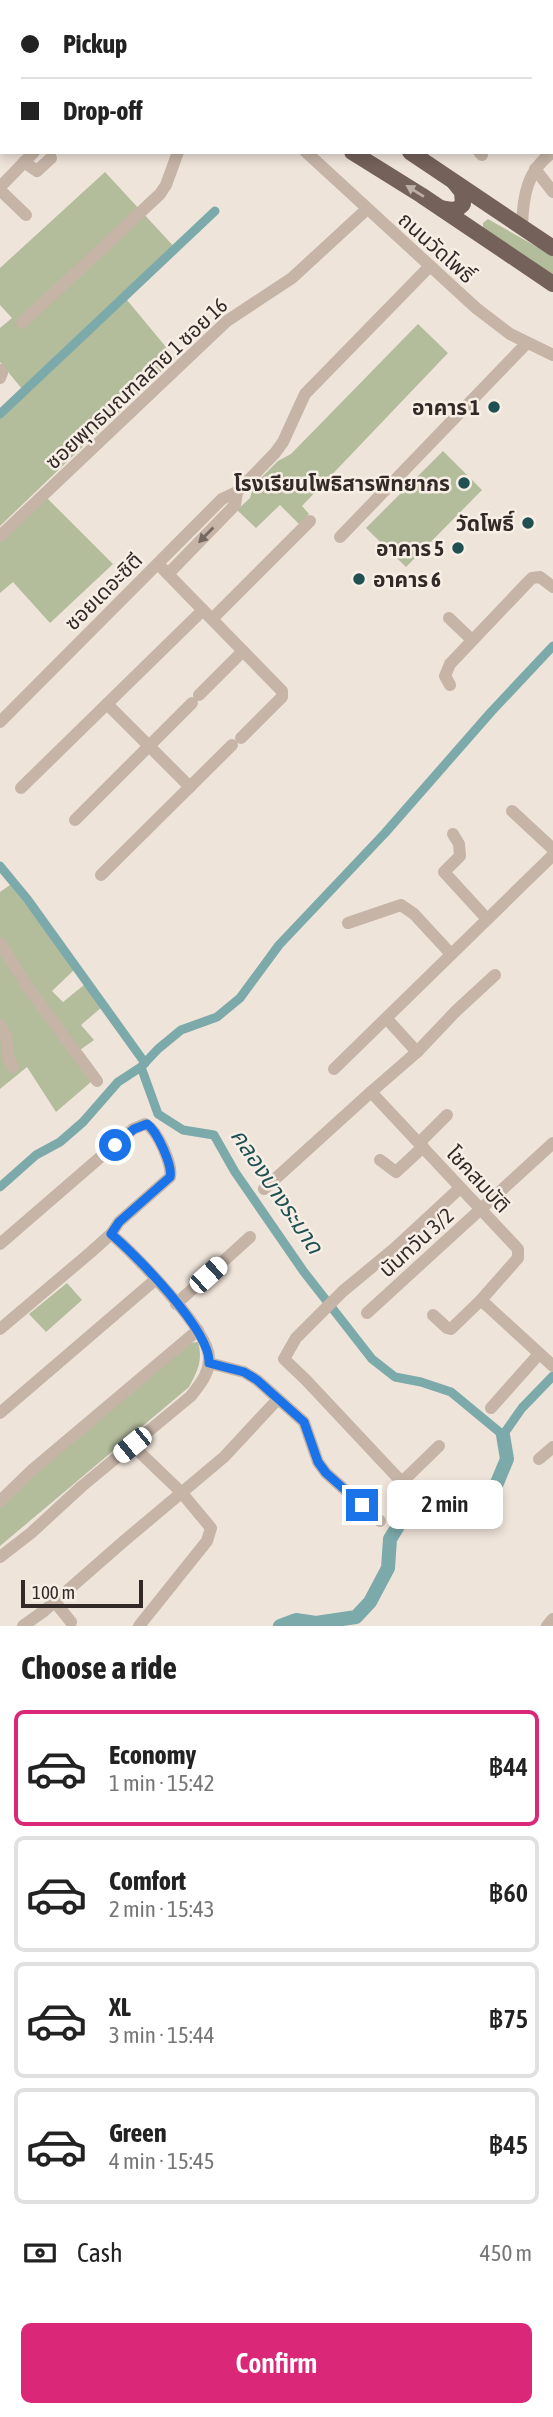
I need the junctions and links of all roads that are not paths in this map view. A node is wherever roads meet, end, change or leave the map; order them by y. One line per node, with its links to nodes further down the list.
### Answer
1 (32, 154): 8 (street)
2 (177, 154): 22 (street)
3 (308, 154): 14 (street, ถนนวัดโพธิ์)
4 (355, 154): 13 (main road, one-way to 4)
5 (413, 154): 10 (main road)
6 (551, 154): 9 (street)
7 (51, 158): 8 (street)
8 (24, 162): 11 (street)
9 (535, 169): 12 (street); 17 (street)
10 (450, 178): 13 (main road); 16 (main road)
11 (0, 188): 15 (street)
12 (553, 192)
13 (441, 208): 18 (main road)
14 (367, 209): 20 (street, ถนนวัดโพธิ์); 29 (street, ซอยพุทธมณฑลสาย 1 ซอย 16)
15 (26, 215)
16 (505, 215): 17 (main road); 18 (main road)
17 (522, 226): 19 (main road)
18 (492, 241): 21 (main road)
19 (553, 248)
20 (430, 266): 23 (street, ถนนวัดโพธิ์); 27 (street, ซอยเดอะซิตี)
21 (553, 284)
22 (22, 323)
23 (527, 343): 24 (street, ถนนวัดโพธิ์); 30 (street)
24 (553, 355)
25 (0, 370): 26 (street)
26 (0, 378)
27 (237, 492): 31 (street, ซอยเดอะซิตี); 32 (street, ซอยเดอะซิตี, one-way to 32)
28 (310, 521): 34 (street)
29 (0, 536)
30 (340, 537)
31 (158, 564): 32 (street); 40 (street, ซอยเดอะซิตี)
32 (168, 574): 34 (street)
33 (553, 587): 36 (street)
34 (207, 615): 37 (street); 39 (street)
35 (449, 618): 36 (street)
36 (472, 640): 38 (street)
37 (243, 651): 41 (street); 42 (street)
38 (450, 685)
39 (107, 704): 41 (street); 43 (street)
40 (0, 722)
41 (149, 746): 42 (street); 45 (street)
42 (190, 787): 49 (street)
43 (21, 788)
44 (512, 811): 47 (street)
45 (75, 820)
46 (453, 834): 50 (street)
47 (553, 849)
48 (553, 855): 50 (street)
49 (101, 875)
50 (488, 919): 53 (street)
51 (348, 923): 53 (street)
52 (0, 943): 60 (street)
53 (451, 954): 55 (street)
54 (495, 975): 57 (street)
55 (387, 1019): 57 (street); 59 (street)
56 (0, 1025): 58 (street)
57 (417, 1052): 61 (street)
58 (13, 1067)
59 (334, 1069)
60 (97, 1081)
61 (371, 1091): 64 (street, โชคสมบัติ); 67 (street)
62 (447, 1115): 64 (street)
63 (553, 1143): 68 (street, นันทวัน 3/2)
64 (421, 1145): 65 (street); 66 (street, โชคสมบัติ)
65 (380, 1160)
66 (460, 1188): 68 (street, โชคสมบัติ); 86 (street)
67 (264, 1189)
68 (481, 1210): 73 (street, โชคสมบัติ); 75 (street, นันทวัน 3/2)
69 (111, 1234): 71 (street); 72 (street); 77 (street)
70 (250, 1237): 74 (street)
71 (0, 1244)
72 (155, 1280): 74 (street); 84 (street)
73 (481, 1300): 76 (street); 79 (street)
74 (176, 1304): 78 (street)
75 (367, 1313)
76 (433, 1315)
77 (0, 1329)
78 (198, 1331): 80 (street); 90 (street)
79 (539, 1354): 81 (street); 83 (street)
80 (209, 1363): 82 (street); 85 (street)
81 (553, 1366)
82 (278, 1399): 89 (street); 91 (street)
83 (491, 1408)
84 (0, 1413)
85 (132, 1445): 89 (street); 92 (street)
86 (439, 1446)
87 (553, 1447): 88 (street)
88 (539, 1458)
89 (181, 1493): 93 (street); 97 (street)
90 (0, 1501)
91 (380, 1521)
92 (0, 1557)
93 (55, 1602): 95 (street); 96 (street)
94 (553, 1619): 98 (street)
95 (71, 1622)
96 (23, 1626)
97 (139, 1626)
98 (547, 1626)

